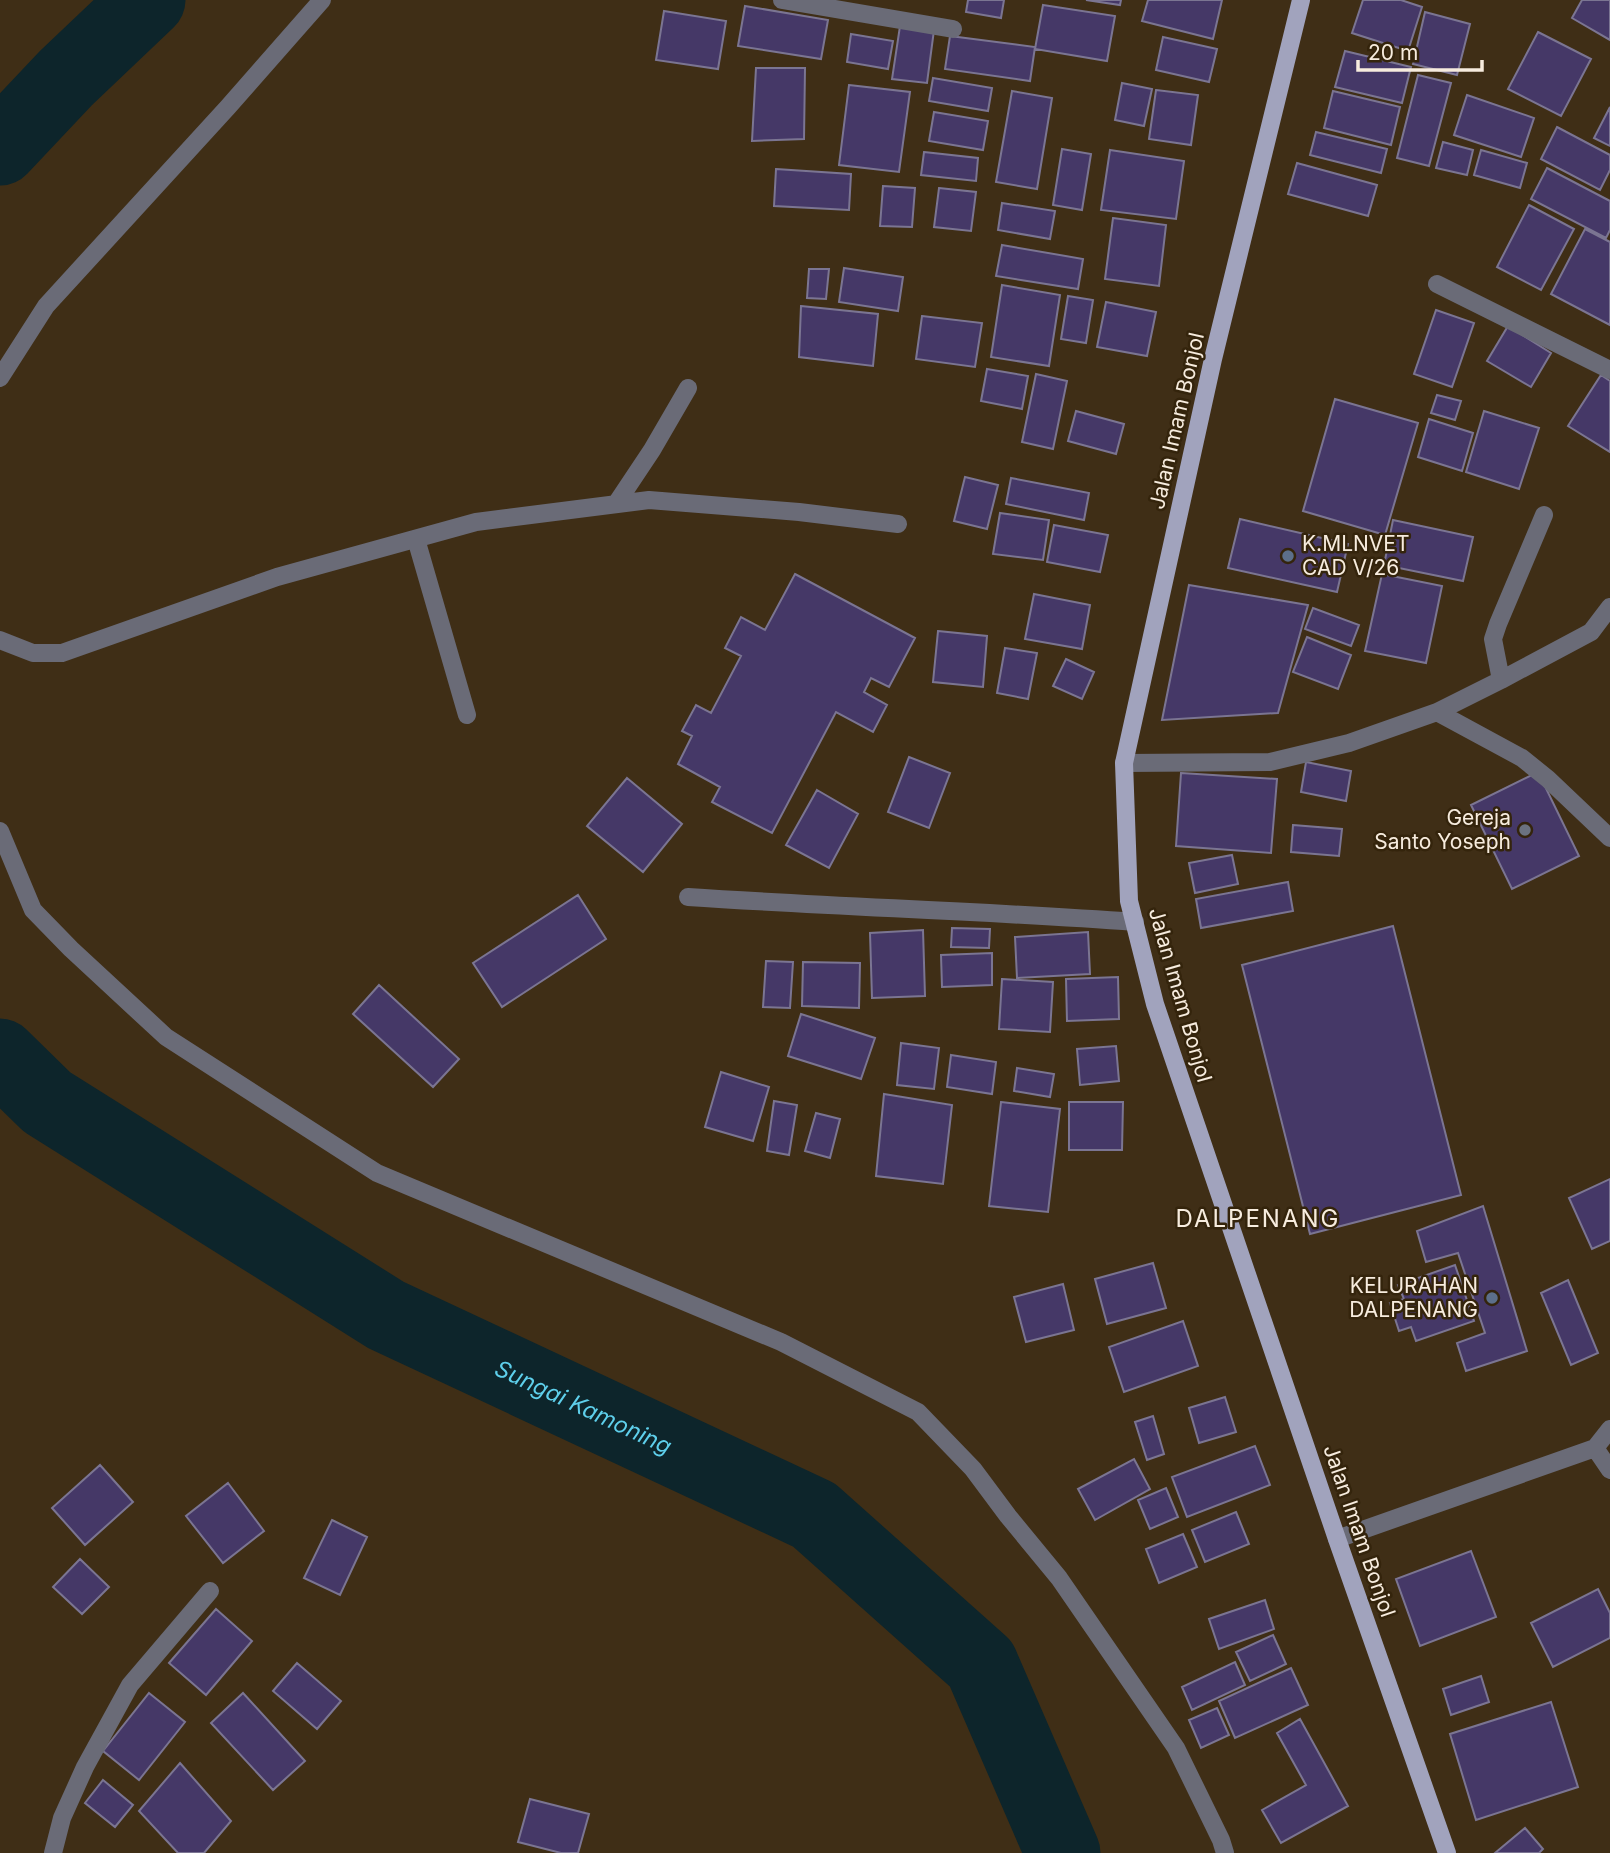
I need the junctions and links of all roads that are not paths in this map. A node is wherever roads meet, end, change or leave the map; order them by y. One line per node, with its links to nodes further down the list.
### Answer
1 (322, 0): 7 (street)
2 (782, 0): 4 (street)
3 (1301, 0): 18 (main road, Jalan Imam Bonjol)
4 (953, 29)
5 (1437, 284): 6 (street)
6 (1610, 370)
7 (0, 378)
8 (688, 388): 9 (street)
9 (616, 504): 11 (street); 12 (street)
10 (1544, 515): 15 (street)
11 (898, 524)
12 (416, 539): 14 (street); 17 (street)
13 (1610, 607): 15 (street)
14 (0, 640)
15 (1501, 680): 16 (street)
16 (1437, 712): 18 (street); 20 (street)
17 (467, 715)
18 (1124, 763): 22 (main road, Jalan Imam Bonjol)
19 (0, 831): 29 (street)
20 (1610, 838)
21 (688, 897): 22 (street)
22 (1135, 922): 26 (main road, Jalan Imam Bonjol)
23 (1610, 1429): 24 (street)
24 (1595, 1448): 25 (street); 26 (street)
25 (1610, 1471)
26 (1337, 1539): 30 (main road, Jalan Imam Bonjol)
27 (211, 1591): 28 (street)
28 (53, 1853)
29 (1225, 1853)
30 (1447, 1853)

